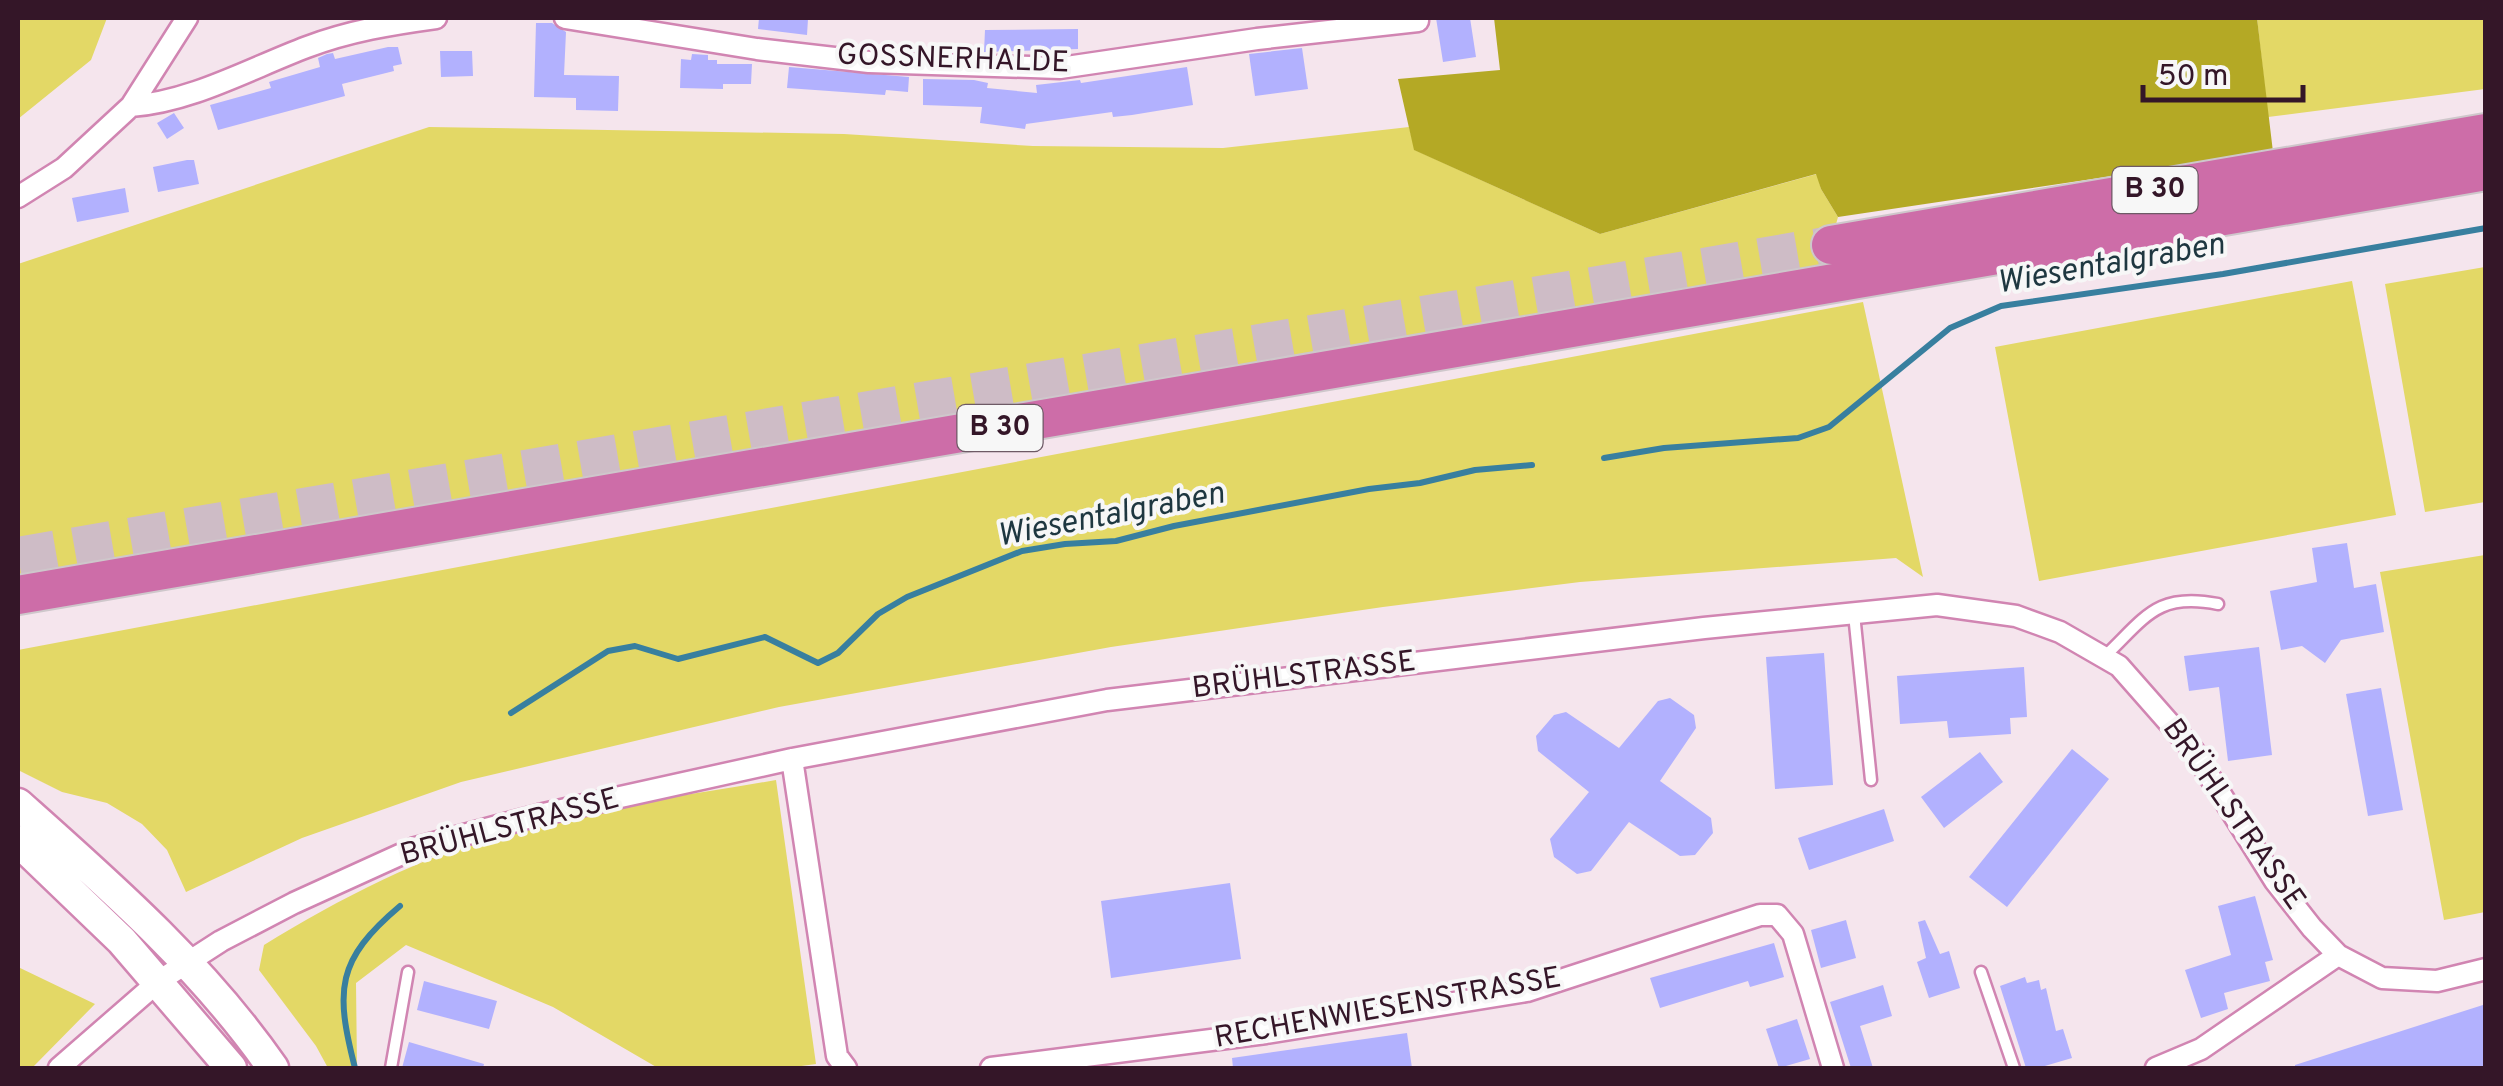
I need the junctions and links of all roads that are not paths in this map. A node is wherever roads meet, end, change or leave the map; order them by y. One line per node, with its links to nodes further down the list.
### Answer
1 (187, 18): 5 (street)
2 (436, 18): 5 (street)
3 (566, 18): 4 (street, GOSSNERHALDE)
4 (1409, 22)
5 (131, 106): 8 (street)
6 (2486, 133): 9 (highway, B 30)
7 (2486, 171): 10 (highway, B 30)
8 (18, 196)
9 (1831, 245)
10 (18, 596)
11 (2218, 604): 13 (lane)
12 (1854, 613): 13 (street, BRÜHLSTRASSE); 14 (street, BRÜHLSTRASSE); 15 (lane)
13 (2106, 656): 18 (street, BRÜHLSTRASSE)
14 (792, 759): 19 (street, BRÜHLSTRASSE); 28 (street)
15 (1871, 780)
16 (18, 804): 19 (street)
17 (18, 841): 23 (street)
18 (2338, 955): 20 (street, BRÜHLSTRASSE); 32 (street)
19 (185, 961): 23 (street, BRÜHLSTRASSE); 26 (street)
20 (2486, 969)
21 (408, 972): 27 (lane)
22 (1981, 972): 31 (lane)
23 (158, 980): 24 (street, BRÜHLSTRASSE); 25 (street)
24 (58, 1068)
25 (230, 1068)
26 (274, 1068)
27 (391, 1068)
28 (846, 1068)
29 (990, 1068): 30 (street, RECHENWIESENSTRASSE)
30 (1833, 1068)
31 (2014, 1068)
32 (2156, 1068)

